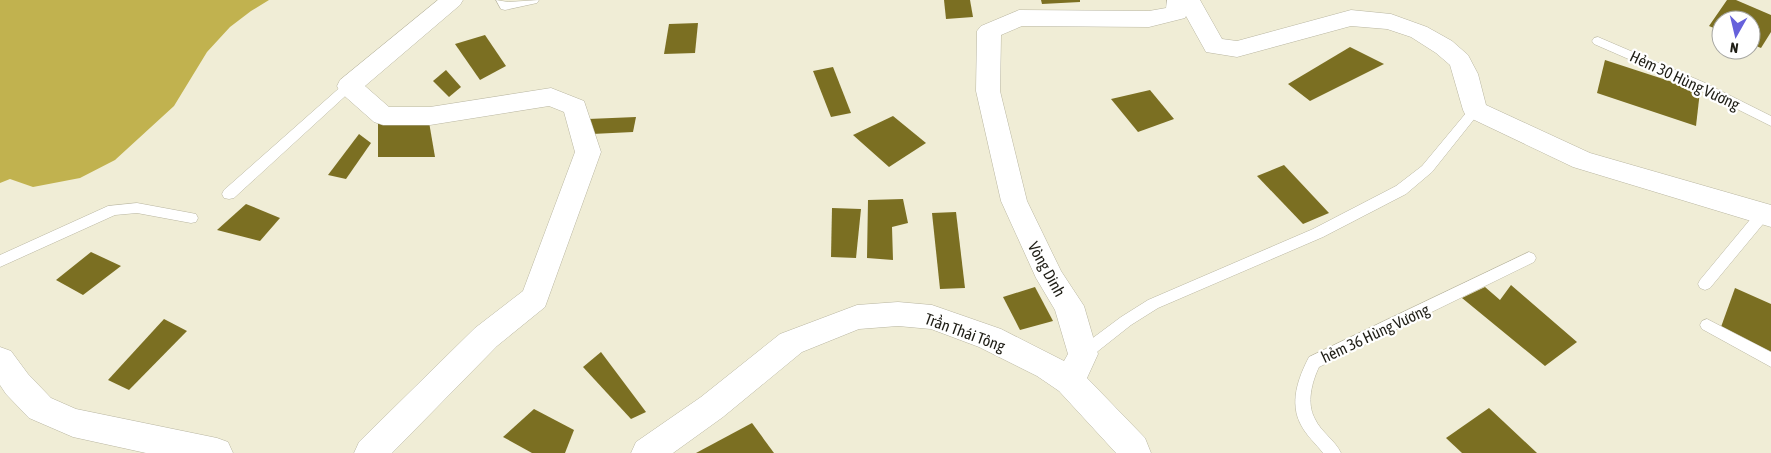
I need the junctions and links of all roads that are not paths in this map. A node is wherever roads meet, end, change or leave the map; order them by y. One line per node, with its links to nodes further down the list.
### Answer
1 (452, 0): 7 (street)
2 (502, 0): 3 (lane)
3 (533, 0)
4 (1178, 0): 17 (street, Vòng Dinh)
5 (1189, 0): 8 (street)
6 (1598, 41): 9 (lane, Hẻm 30 Hùng Vương)
7 (349, 86): 10 (lane); 22 (street)
8 (1475, 110): 11 (street); 17 (lane)
9 (1771, 121)
10 (229, 194)
11 (1767, 215): 15 (lane)
12 (191, 218): 14 (lane)
13 (1529, 258): 25 (lane, hẻm 36 Hùng Vương)
14 (0, 262)
15 (1705, 284)
16 (1707, 325): 19 (lane)
17 (1083, 354): 20 (street)
18 (0, 360): 21 (street)
19 (1771, 360)
20 (1070, 381): 23 (street, Trần Thái Tông); 24 (street, Trần Thái Tông)
21 (217, 453)
22 (370, 453)
23 (647, 453)
24 (1135, 453)
25 (1333, 453)

